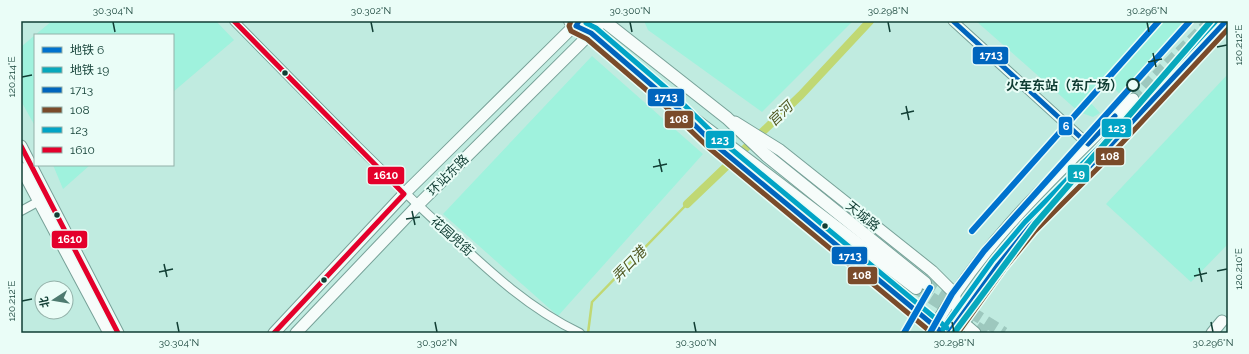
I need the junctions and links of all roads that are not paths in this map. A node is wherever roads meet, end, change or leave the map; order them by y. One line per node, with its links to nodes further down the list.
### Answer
1 (234, 21): 14 (street, 花园兜街)
2 (603, 21): 5 (main road, 环站东路); 8 (main road, 天城路)
3 (952, 21): 9 (street)
4 (575, 23): 5 (main road, 天城路); 14 (main road, 环站东路)
5 (591, 33): 12 (main road, 天城路); 16 (main road, 环站东路)
6 (1133, 98): 9 (main road)
7 (1144, 110): 19 (main road)
8 (727, 118): 11 (main road, 天城路); 11 (main road, 天城路)
9 (1088, 144): 18 (main road)
10 (21, 146): 15 (main road)
11 (768, 149): 12 (main road, 天城路); 18 (main road, 天城路)
12 (749, 167): 21 (main road, 天城路)
13 (21, 168): 15 (main road)
14 (404, 194): 16 (street, 花园兜街); 24 (main road, 环站东路)
15 (43, 199): 17 (street); 22 (main road); 23 (main road)
16 (418, 205): 25 (main road, 环站东路); 26 (street, 花园兜街)
17 (21, 211)
18 (954, 293): 19 (main road); 21 (main road)
19 (960, 320): 27 (main road); 28 (main road)
20 (1222, 321): 29 (main road)
21 (936, 331)
22 (109, 333)
23 (118, 333)
24 (274, 333)
25 (296, 333)
26 (580, 333)
27 (949, 333)
28 (975, 333)
29 (1212, 333)

